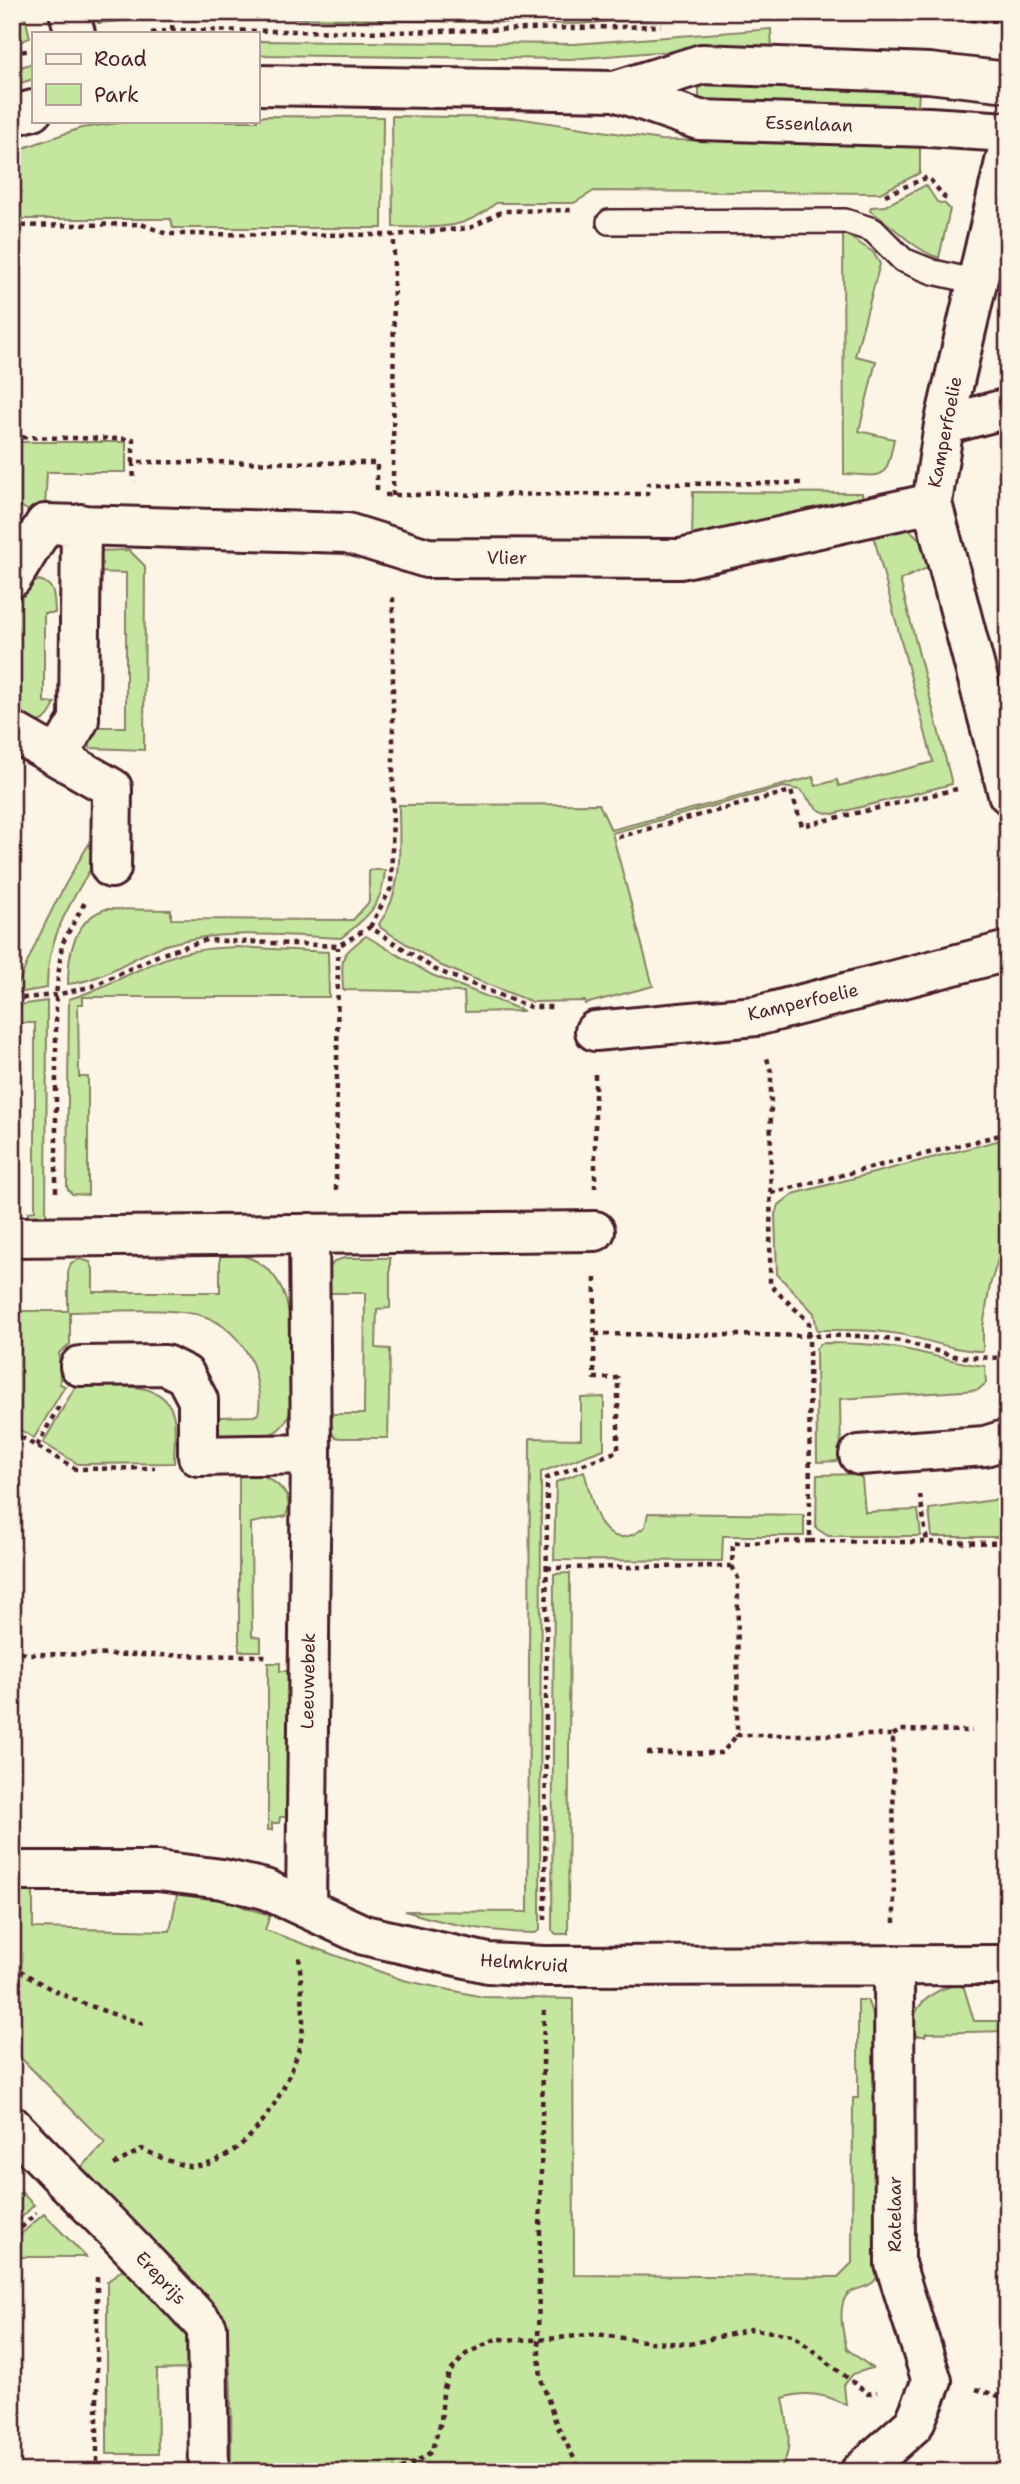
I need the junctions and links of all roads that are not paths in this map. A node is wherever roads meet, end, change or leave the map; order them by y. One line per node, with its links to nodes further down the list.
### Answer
1 (69, 12): 2 (street)
2 (75, 32)
3 (1008, 82): 5 (street, Essenlaan)
4 (259, 85): 5 (street, Essenlaan)
5 (615, 91): 8 (street, Essenlaan)
6 (32, 110): 7 (street)
7 (12, 117)
8 (1008, 132)
9 (1008, 149): 11 (street, Kamperfoelie)
10 (609, 222): 11 (lane)
11 (993, 284): 13 (street, Kamperfoelie)
12 (1008, 408): 13 (street)
13 (944, 425): 14 (street, Kamperfoelie)
14 (932, 503): 15 (street, Vlier); 19 (street, Kamperfoelie)
15 (81, 524): 16 (street, Vlier); 18 (street)
16 (12, 578)
17 (12, 731): 18 (street)
18 (58, 756): 20 (street)
19 (1005, 786)
20 (111, 868)
21 (1008, 951): 22 (street, Kamperfoelie)
22 (595, 1031)
23 (595, 1231): 24 (street)
24 (323, 1233): 25 (street); 28 (street, Leeuwebek)
25 (12, 1237)
26 (80, 1366): 28 (street)
27 (1008, 1440): 29 (street)
28 (311, 1454): 31 (street, Leeuwebek)
29 (859, 1455)
30 (12, 1871): 31 (street, Helmkruid)
31 (306, 1908): 32 (street, Helmkruid)
32 (894, 1965): 33 (street, Helmkruid); 36 (street, Ratelaar)
33 (1008, 1965)
34 (12, 2126): 35 (street, Ereprijs)
35 (209, 2469)
36 (860, 2472)

